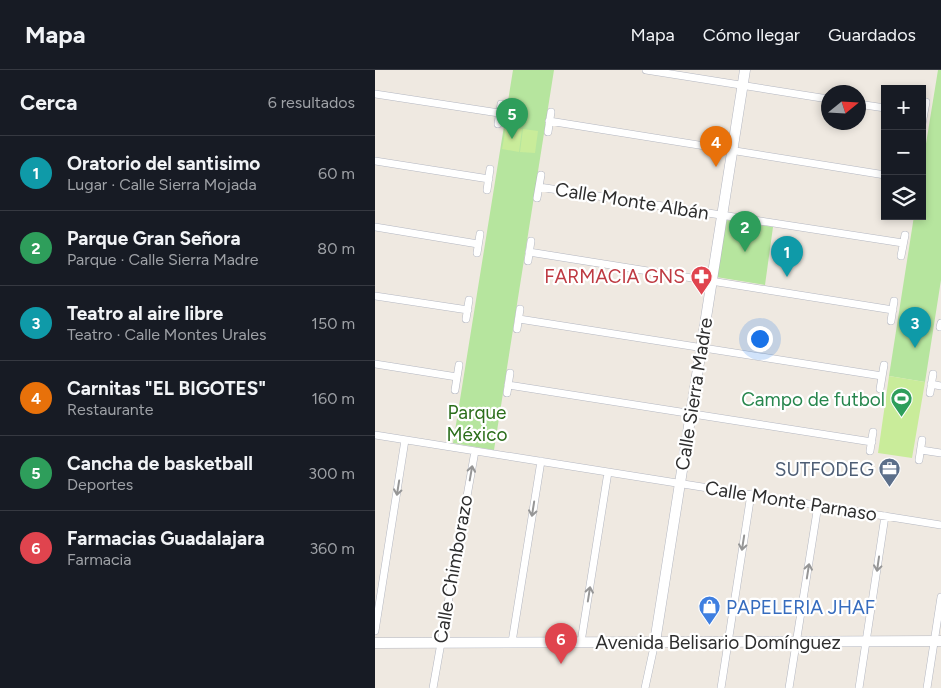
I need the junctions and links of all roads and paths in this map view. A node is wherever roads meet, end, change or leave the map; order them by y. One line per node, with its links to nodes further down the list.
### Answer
1 (647, 70): 3 (street)
2 (745, 70): 3 (street, Calle Sierra Madre)
3 (743, 85): 5 (street); 14 (street, Calle Sierra Madre)
4 (375, 94): 10 (street)
5 (821, 98)
6 (501, 104): 10 (street)
7 (866, 105): 8 (street)
8 (881, 107)
9 (551, 112): 11 (street)
10 (499, 113): 12 (street)
11 (549, 121): 13 (street); 14 (street)
12 (498, 124)
13 (548, 132)
14 (732, 151): 17 (street); 23 (street, Calle Sierra Madre)
15 (375, 161): 19 (street)
16 (490, 169): 19 (street)
17 (881, 174)
18 (541, 176): 20 (street)
19 (489, 179): 21 (street)
20 (539, 187): 22 (street); 23 (street, Calle Monte Albán)
21 (487, 190)
22 (537, 198)
23 (722, 215): 28 (street, Calle Monte Albán); 34 (street, Calle Sierra Madre)
24 (375, 227): 29 (street)
25 (480, 234): 29 (street)
26 (905, 235): 28 (street)
27 (531, 241): 30 (street)
28 (903, 243): 32 (street)
29 (478, 244): 31 (street)
30 (529, 252): 33 (street); 34 (street)
31 (477, 253)
32 (901, 256)
33 (528, 261)
34 (712, 281): 40 (street); 47 (street, Calle Sierra Madre)
35 (375, 296): 39 (street)
36 (469, 300): 39 (street)
37 (894, 301): 40 (street)
38 (520, 309): 42 (street)
39 (467, 310): 41 (street)
40 (893, 310): 43 (street)
41 (466, 319)
42 (519, 319): 46 (street); 47 (street)
43 (891, 321)
44 (941, 323): 45 (street)
45 (940, 327)
46 (517, 329)
47 (701, 348): 53 (street); 62 (street, Calle Sierra Madre)
48 (375, 364): 54 (street)
49 (459, 365): 54 (street)
50 (884, 365): 53 (street)
51 (510, 373): 56 (street)
52 (933, 374): 55 (street)
53 (882, 376): 58 (street)
54 (457, 377): 59 (street)
55 (931, 384): 57 (street); 61 (street)
56 (508, 385): 60 (street); 62 (street)
57 (941, 386)
58 (880, 388)
59 (455, 390)
60 (507, 393)
61 (930, 393)
62 (691, 414): 67 (street); 75 (street, Calle Sierra Madre)
63 (873, 432): 67 (street)
64 (375, 435): 65 (street, Calle Monte Parnaso)
65 (405, 440): 69 (street, Calle Monte Parnaso); 81 (street, one-way to 81)
66 (922, 440): 68 (street)
67 (872, 442): 70 (street)
68 (921, 450): 71 (street); 72 (street)
69 (475, 451): 73 (street, Calle Monte Parnaso); 83 (street, Calle Chimborazo, one-way to 69)
70 (871, 451)
71 (941, 453)
72 (919, 460)
73 (541, 461): 74 (street, Calle Monte Parnaso); 84 (street, one-way to 84)
74 (608, 472): 75 (street, Calle Monte Parnaso); 85 (street, one-way to 74)
75 (680, 483): 76 (street, Calle Monte Parnaso); 86 (street, Calle Sierra Madre)
76 (751, 494): 77 (street, Calle Monte Parnaso); 87 (street, one-way to 87)
77 (818, 505): 78 (street, Calle Monte Parnaso); 88 (street, one-way to 77)
78 (885, 516): 79 (street, Calle Monte Parnaso); 89 (street, one-way to 89)
79 (941, 524)
80 (941, 597): 82 (street)
81 (375, 631)
82 (938, 641): 89 (street, Avenida Belisario Domínguez); 96 (street)
83 (440, 642): 84 (street, Avenida Belisario Domínguez); 90 (street, Avenida Belisario Domínguez); 91 (street, Calle Chimborazo)
84 (512, 642): 85 (street, Avenida Belisario Domínguez)
85 (581, 642): 86 (street, Avenida Belisario Domínguez)
86 (655, 642): 87 (street, Avenida Belisario Domínguez); 92 (street, Calle Sierra Madre)
87 (728, 642): 88 (street, Avenida Belisario Domínguez); 93 (street)
88 (797, 642): 89 (street, Avenida Belisario Domínguez); 94 (street)
89 (866, 642): 95 (street)
90 (375, 643)
91 (433, 688)
92 (645, 688)
93 (721, 688)
94 (789, 688)
95 (859, 688)
96 (927, 688)

